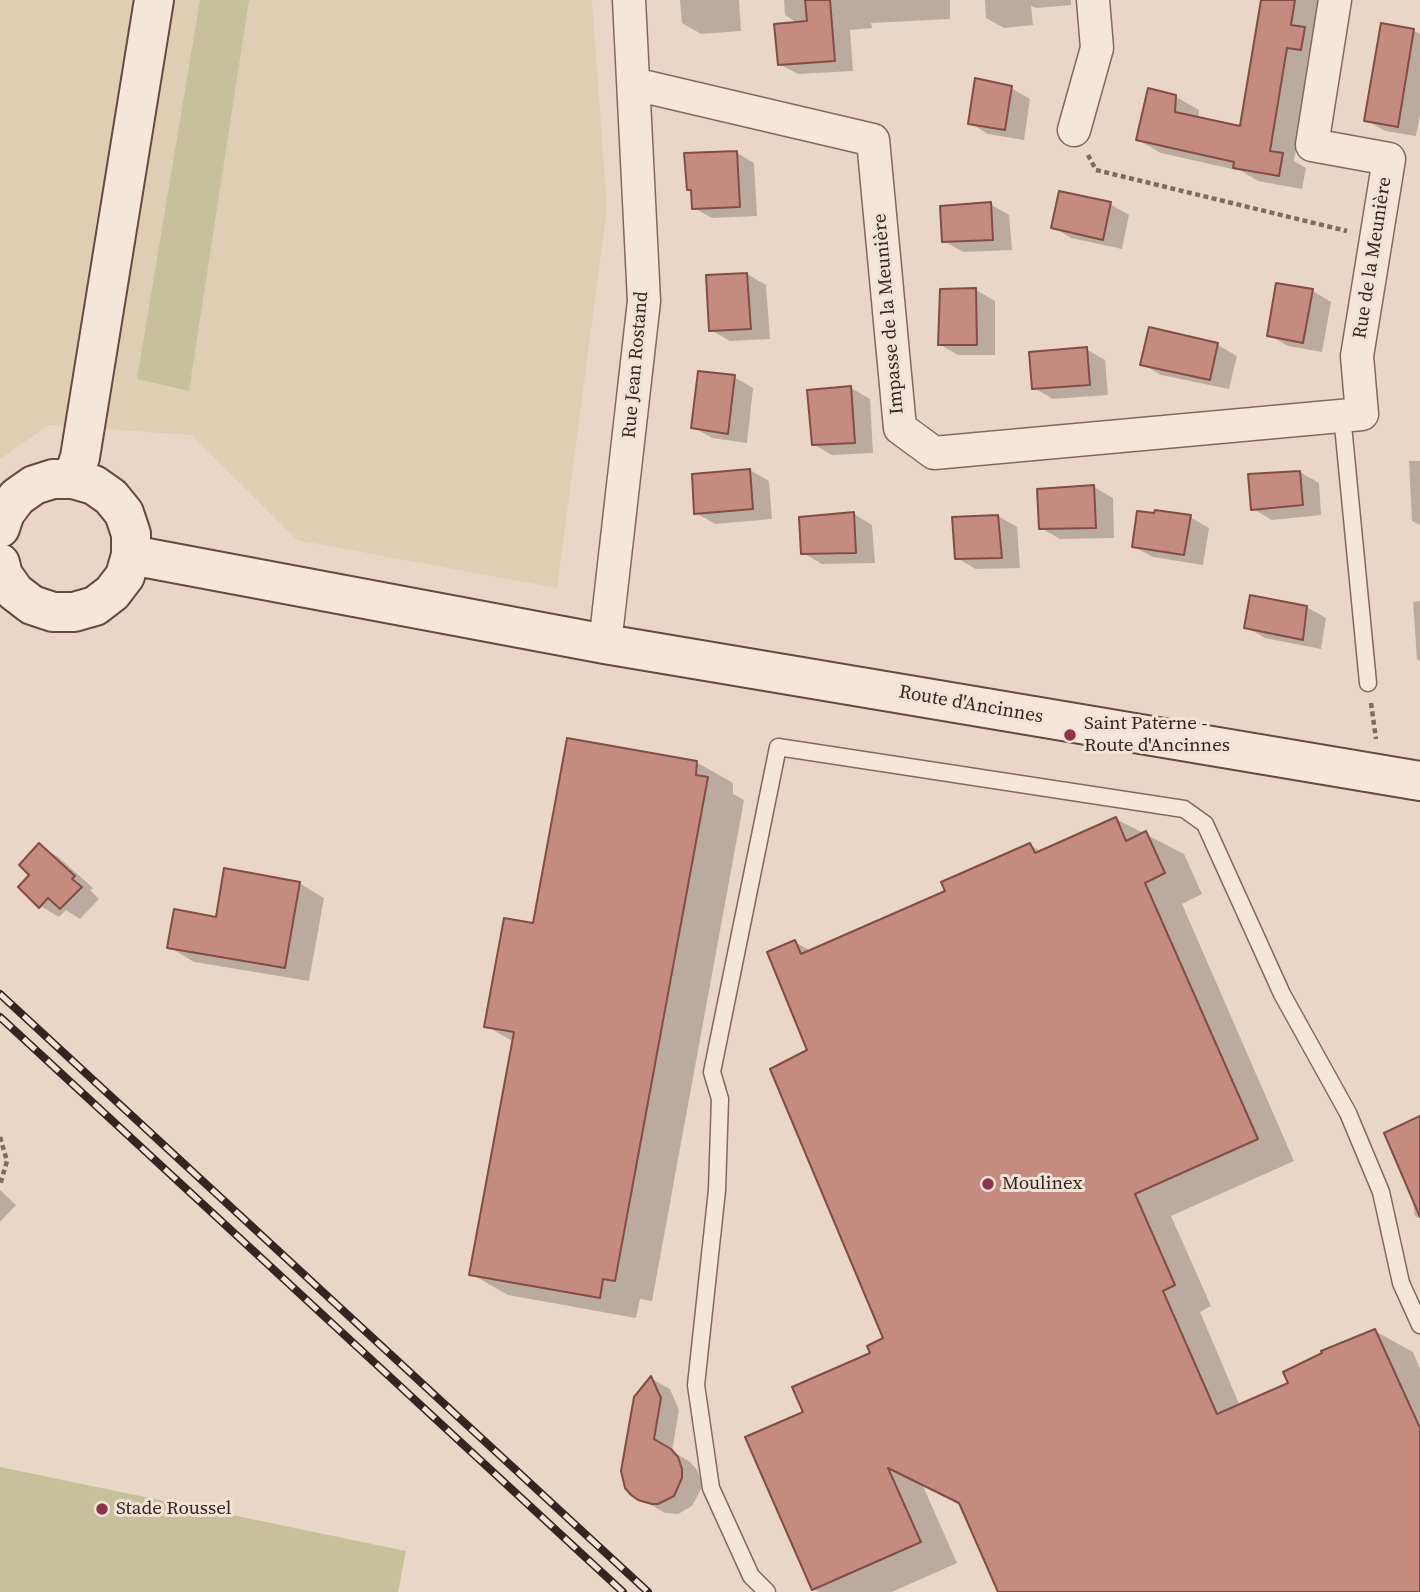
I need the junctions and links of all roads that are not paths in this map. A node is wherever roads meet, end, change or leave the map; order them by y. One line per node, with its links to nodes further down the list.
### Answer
1 (154, 0): 8 (main road)
2 (629, 0): 5 (street, Rue Jean Rostand)
3 (1093, 0): 6 (street)
4 (1335, 0): 7 (street, Rue de la Meunière)
5 (634, 84): 7 (street, Impasse de la Meunière); 12 (street, Rue Jean Rostand)
6 (1074, 130)
7 (1352, 415): 13 (lane)
8 (73, 479): 9 (main road); 10 (main road)
9 (0, 528)
10 (131, 555): 11 (main road); 12 (main road, Route d'Ancinnes)
11 (0, 563)
12 (605, 644): 14 (main road, Route d'Ancinnes)
13 (1368, 683)
14 (1420, 782)
15 (1420, 1325): 16 (lane)
16 (767, 1592)

